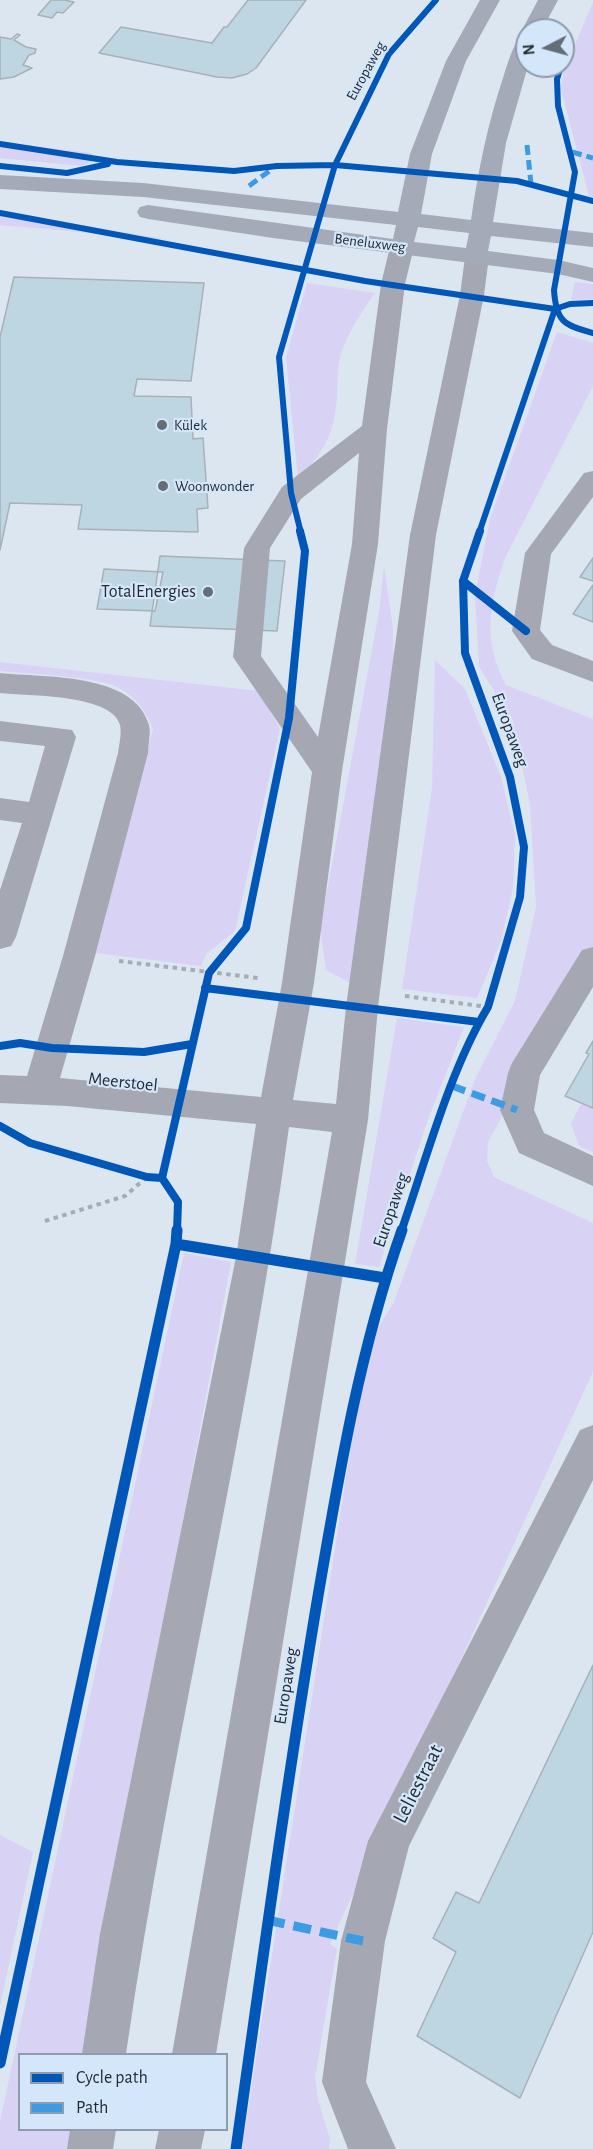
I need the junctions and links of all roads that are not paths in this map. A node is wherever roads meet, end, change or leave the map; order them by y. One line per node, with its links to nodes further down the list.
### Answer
1 (490, 0): 7 (main road)
2 (548, 0): 3 (main road)
3 (538, 18)
4 (515, 69): 8 (main road)
5 (0, 182): 6 (main road, Beneluxweg)
6 (42, 186): 7 (main road, Beneluxweg); 10 (main road, Beneluxweg)
7 (408, 219): 8 (main road, Beneluxweg); 10 (main road)
8 (481, 227): 9 (main road, Beneluxweg); 11 (main road)
9 (593, 240)
10 (402, 247): 11 (main road, Beneluxweg); 13 (street)
11 (477, 257): 12 (main road, Beneluxweg); 26 (street, Europaweg)
12 (593, 275)
13 (374, 429): 18 (street); 18 (street)
14 (593, 479): 15 (street)
15 (593, 672)
16 (9, 683): 24 (street)
17 (0, 731): 20 (street)
18 (327, 771): 25 (street)
19 (0, 809): 20 (street)
20 (40, 814): 21 (street)
21 (0, 937)
22 (593, 959): 27 (street)
23 (0, 1089): 24 (street, Meerstoel)
24 (40, 1090): 25 (street, Meerstoel)
25 (275, 1110): 26 (street, Meerstoel); 29 (street)
26 (351, 1120): 30 (street, Europaweg)
27 (593, 1172)
28 (593, 1442): 35 (street, Leliestraat)
29 (104, 2053)
30 (194, 2053)
31 (93, 2131): 33 (street)
32 (182, 2131): 34 (street)
33 (90, 2149)
34 (178, 2149)
35 (373, 2149)

